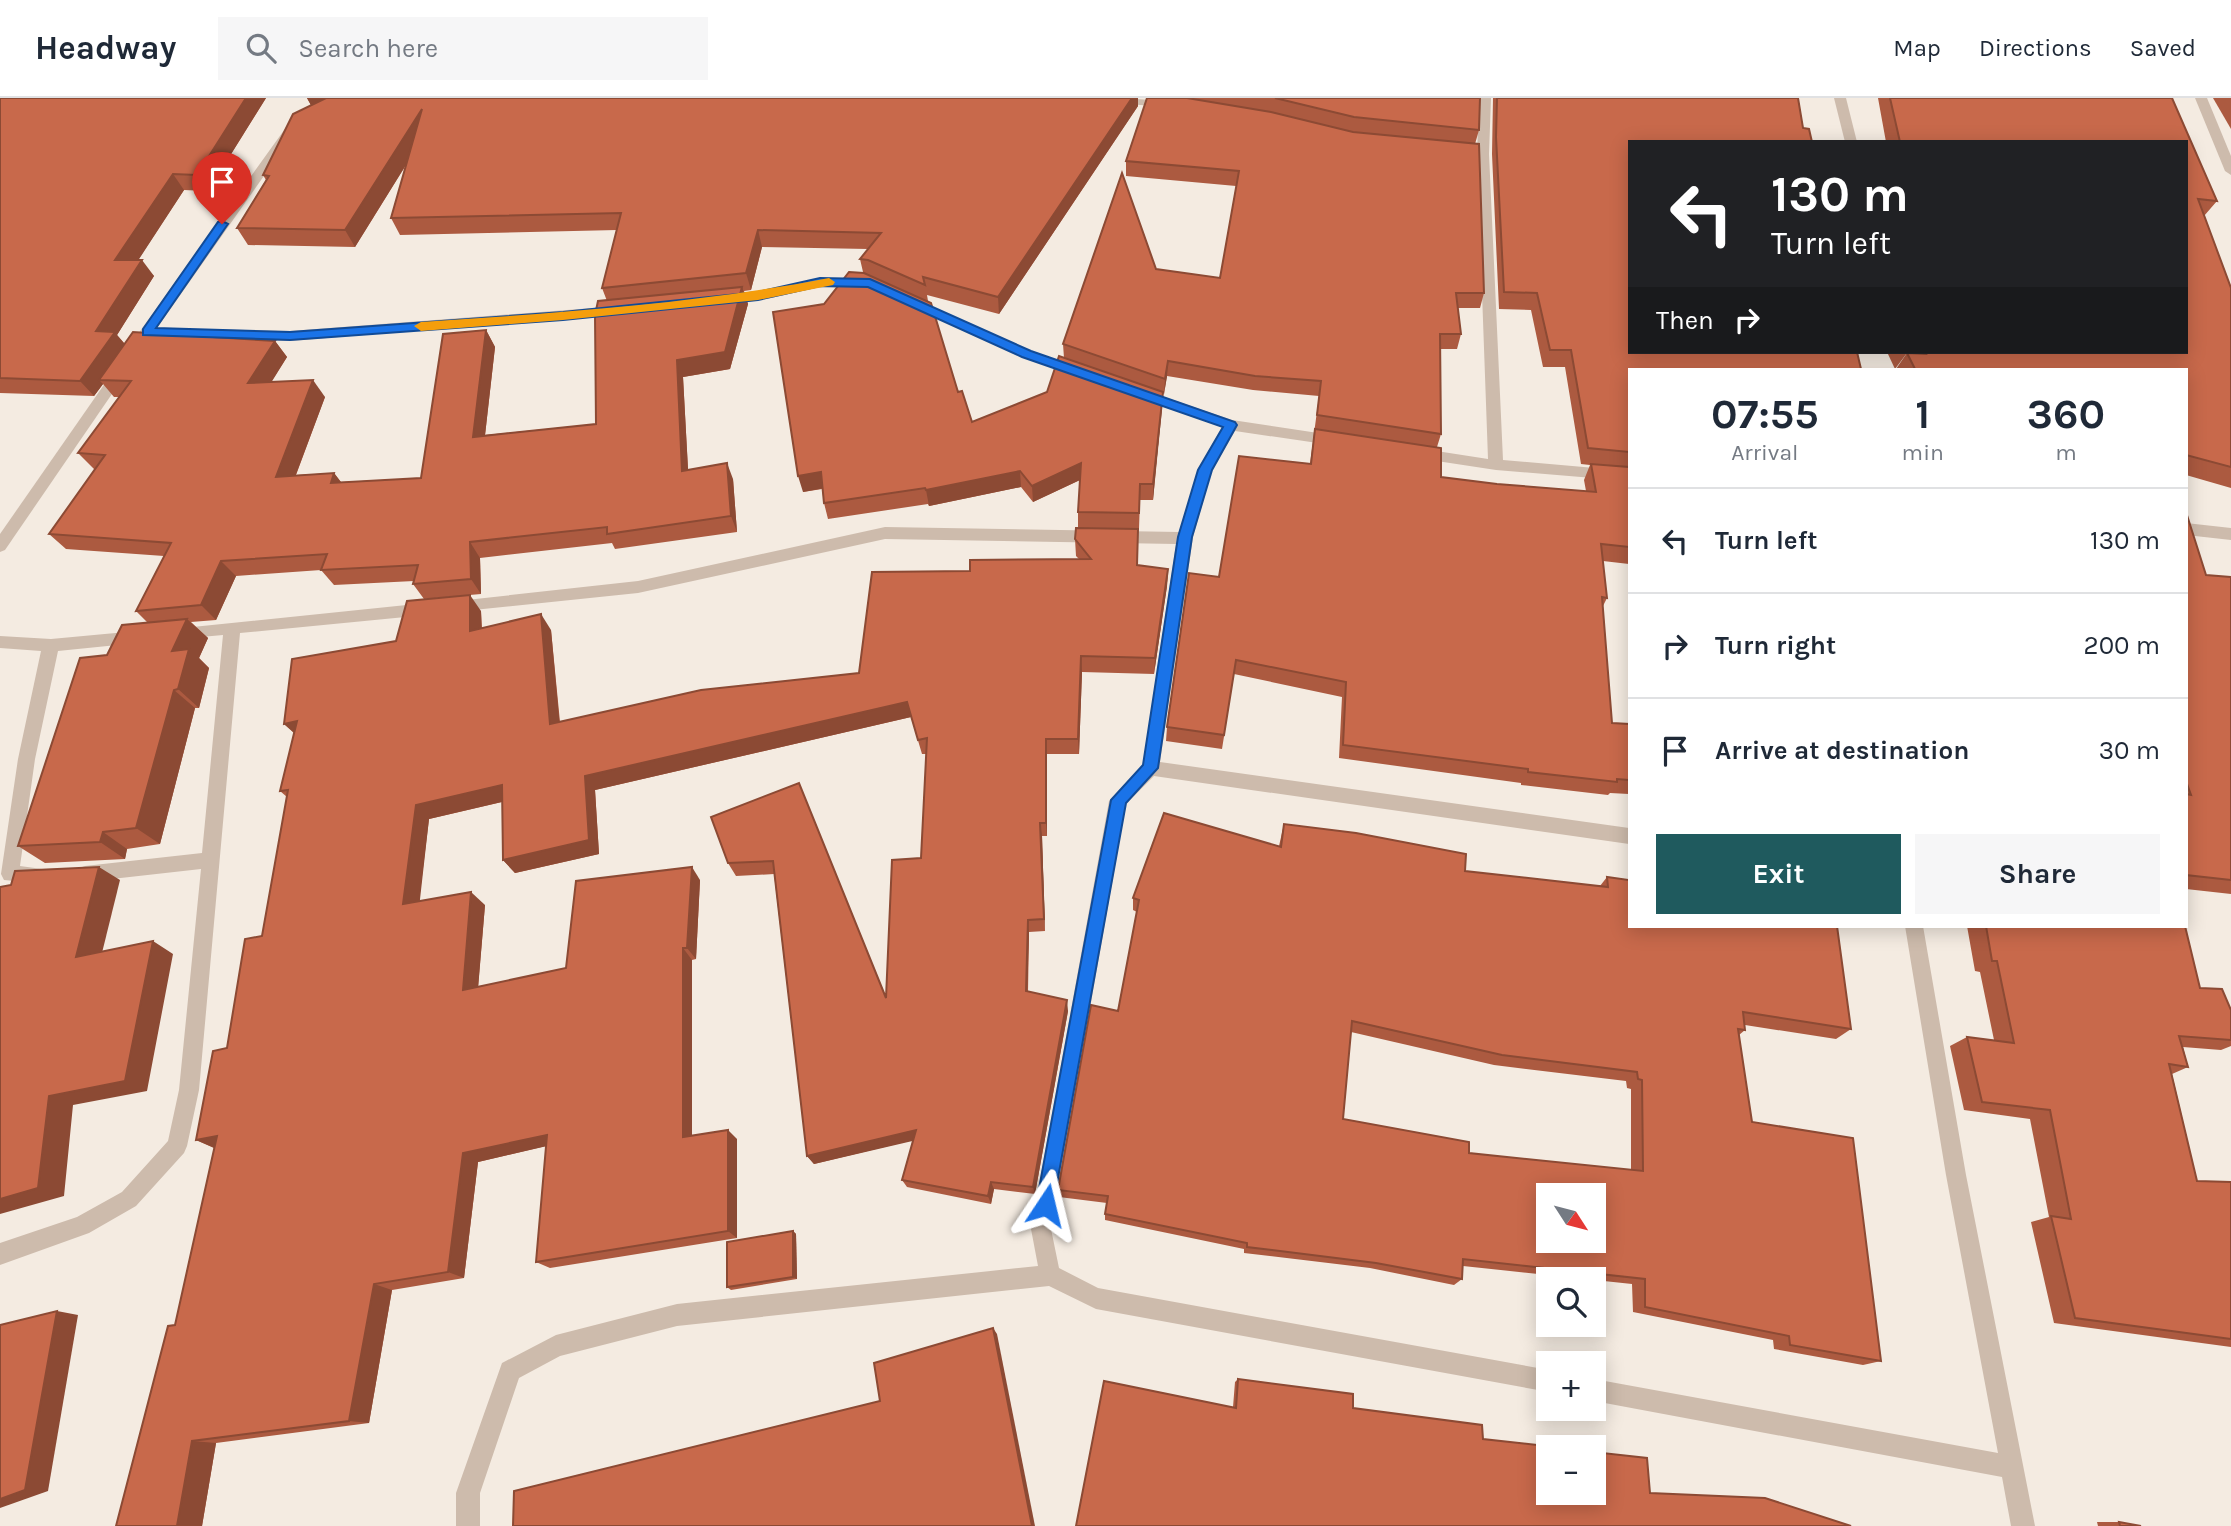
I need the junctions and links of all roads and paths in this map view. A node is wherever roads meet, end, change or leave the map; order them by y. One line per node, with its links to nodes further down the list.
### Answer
1 (1082, 98): 5 (street)
2 (1485, 98): 19 (street)
3 (1840, 98): 7 (street)
4 (2201, 98): 8 (street)
5 (1188, 107)
6 (298, 121): 13 (street)
7 (1850, 140)
8 (2231, 171)
9 (882, 288): 11 (street)
10 (906, 299): 14 (street)
11 (706, 301)
12 (628, 309): 13 (street)
13 (147, 332): 24 (street)
14 (1090, 376)
15 (1129, 389): 16 (street)
16 (1231, 425): 17 (street); 23 (street)
17 (1350, 443)
18 (1403, 451): 19 (street)
19 (1496, 466): 20 (street)
20 (1628, 476)
21 (2188, 529): 22 (street)
22 (2231, 534)
23 (1185, 537): 25 (street); 28 (street)
24 (0, 547)
25 (232, 628): 27 (street); 30 (street)
26 (0, 642): 27 (street)
27 (51, 645): 30 (street)
28 (1151, 768): 29 (street); 33 (street)
29 (1628, 836)
30 (210, 860): 32 (street)
31 (1914, 928): 36 (street)
32 (0, 1254)
33 (1050, 1275): 34 (street); 37 (street)
34 (1536, 1379)
35 (1606, 1392): 36 (street)
36 (2012, 1467): 38 (street)
37 (468, 1526)
38 (2022, 1526)

